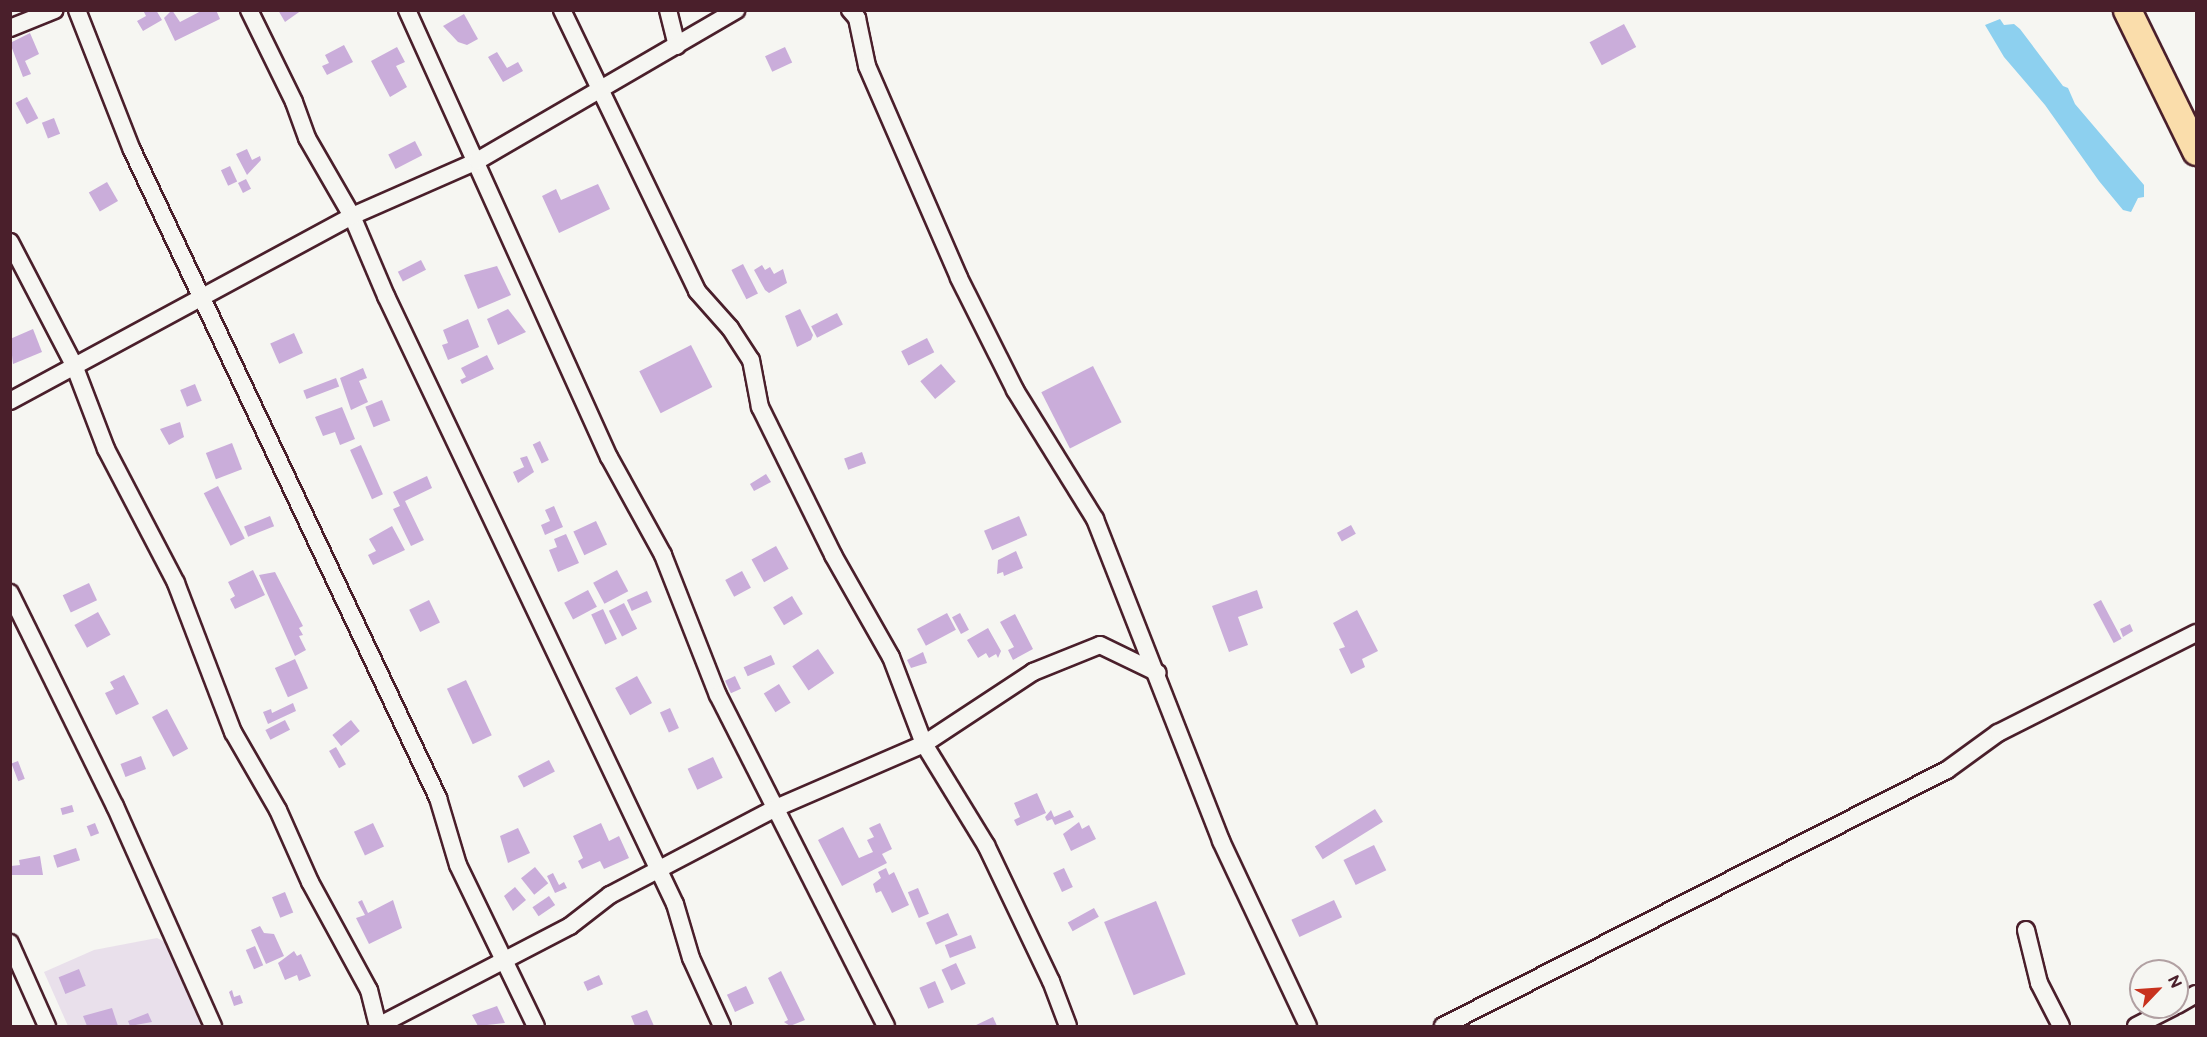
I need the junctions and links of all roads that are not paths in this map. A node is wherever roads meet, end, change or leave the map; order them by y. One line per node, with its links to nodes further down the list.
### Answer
1 (55, 10): 10 (street)
2 (77, 10): 17 (street)
3 (249, 10): 15 (street)
4 (407, 10): 14 (street)
5 (562, 10): 12 (street)
6 (668, 10): 11 (street)
7 (736, 10): 11 (street)
8 (850, 10): 22 (street)
9 (2127, 10): 13 (main road)
10 (10, 28)
11 (677, 46): 12 (street)
12 (597, 90): 14 (street); 23 (street)
13 (2196, 151)
14 (477, 161): 15 (street); 24 (street)
15 (352, 216): 17 (street); 25 (street)
16 (10, 242): 18 (street)
17 (203, 295): 18 (street); 28 (street)
18 (74, 365): 19 (street); 32 (street)
19 (10, 401)
20 (10, 593): 31 (street)
21 (2196, 633): 38 (street)
22 (1158, 673): 23 (street); 37 (street)
23 (924, 744): 24 (street); 36 (street)
24 (776, 808): 25 (street); 35 (street)
25 (658, 870): 28 (street); 34 (street)
26 (2026, 930): 39 (street)
27 (10, 943): 30 (street)
28 (504, 960): 32 (street); 33 (street)
29 (2150, 1019): 40 (street)
30 (47, 1026)
31 (213, 1026)
32 (378, 1026)
33 (536, 1026)
34 (722, 1026)
35 (886, 1026)
36 (1068, 1026)
37 (1308, 1026)
38 (1443, 1026)
39 (2061, 1026)
40 (2136, 1026)

